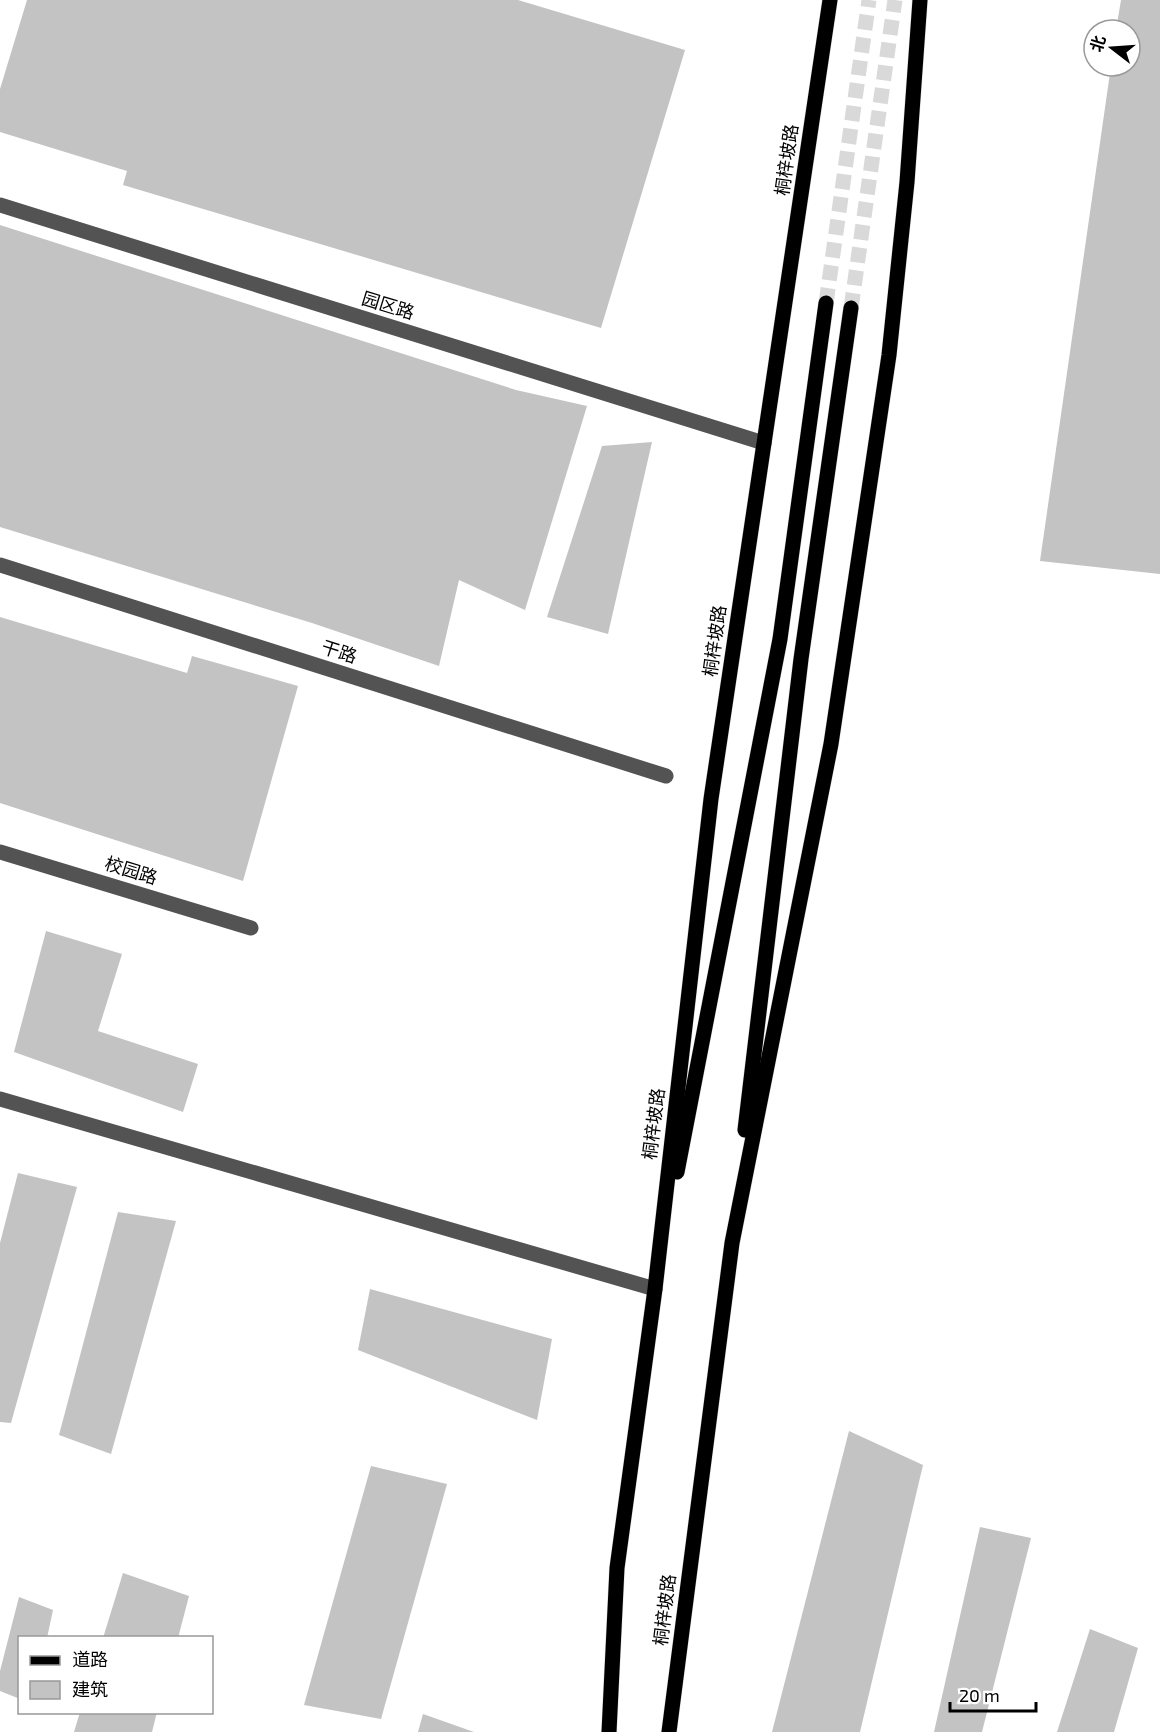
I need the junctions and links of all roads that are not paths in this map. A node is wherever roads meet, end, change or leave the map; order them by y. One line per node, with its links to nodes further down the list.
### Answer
1 (830, 0): 6 (main road, 桐梓坡路)
2 (920, 0): 12 (main road, 桐梓坡路)
3 (0, 205): 6 (street, 园区路)
4 (826, 303): 13 (main road, 桐梓坡路)
5 (851, 308): 12 (main road, 桐梓坡路)
6 (764, 443): 13 (main road, 桐梓坡路)
7 (0, 565): 8 (street, 干路)
8 (666, 776)
9 (0, 852): 10 (street, 校园路)
10 (251, 928)
11 (0, 1100): 13 (street)
12 (732, 1243): 15 (main road, 桐梓坡路)
13 (655, 1289): 14 (main road, 桐梓坡路)
14 (609, 1732)
15 (669, 1732)

